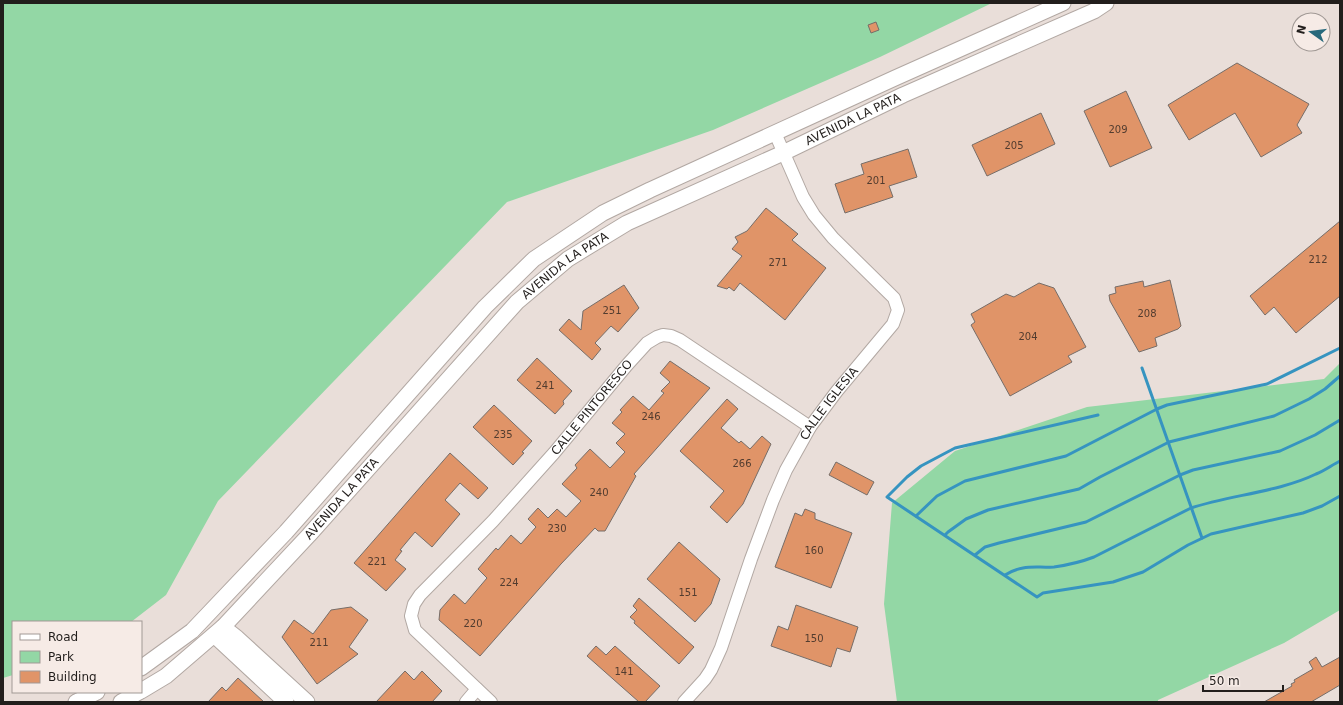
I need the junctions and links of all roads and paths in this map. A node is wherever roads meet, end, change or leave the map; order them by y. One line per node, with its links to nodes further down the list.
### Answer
1 (1063, 3): 3 (main road, AVENIDA LA PATA)
2 (1106, 3): 4 (main road, AVENIDA LA PATA)
3 (775, 134): 4 (street, CALLE IGLESIA); 6 (main road, AVENIDA LA PATA)
4 (783, 153): 5 (street, CALLE IGLESIA); 7 (main road, AVENIDA LA PATA)
5 (810, 427): 9 (street, CALLE PINTORESCO); 19 (street, CALLE IGLESIA)
6 (192, 630): 7 (main road); 8 (main road, AVENIDA LA PATA)
7 (219, 631): 10 (main road, AVENIDA LA PATA); 15 (main road); 16 (main road)
8 (142, 667)
9 (477, 689): 17 (street); 18 (street)
10 (142, 690)
11 (95, 693): 13 (main road)
12 (137, 693): 14 (main road, AVENIDA LA PATA)
13 (76, 702)
14 (121, 702)
15 (286, 702)
16 (307, 702)
17 (466, 702)
18 (491, 702)
19 (684, 702)

